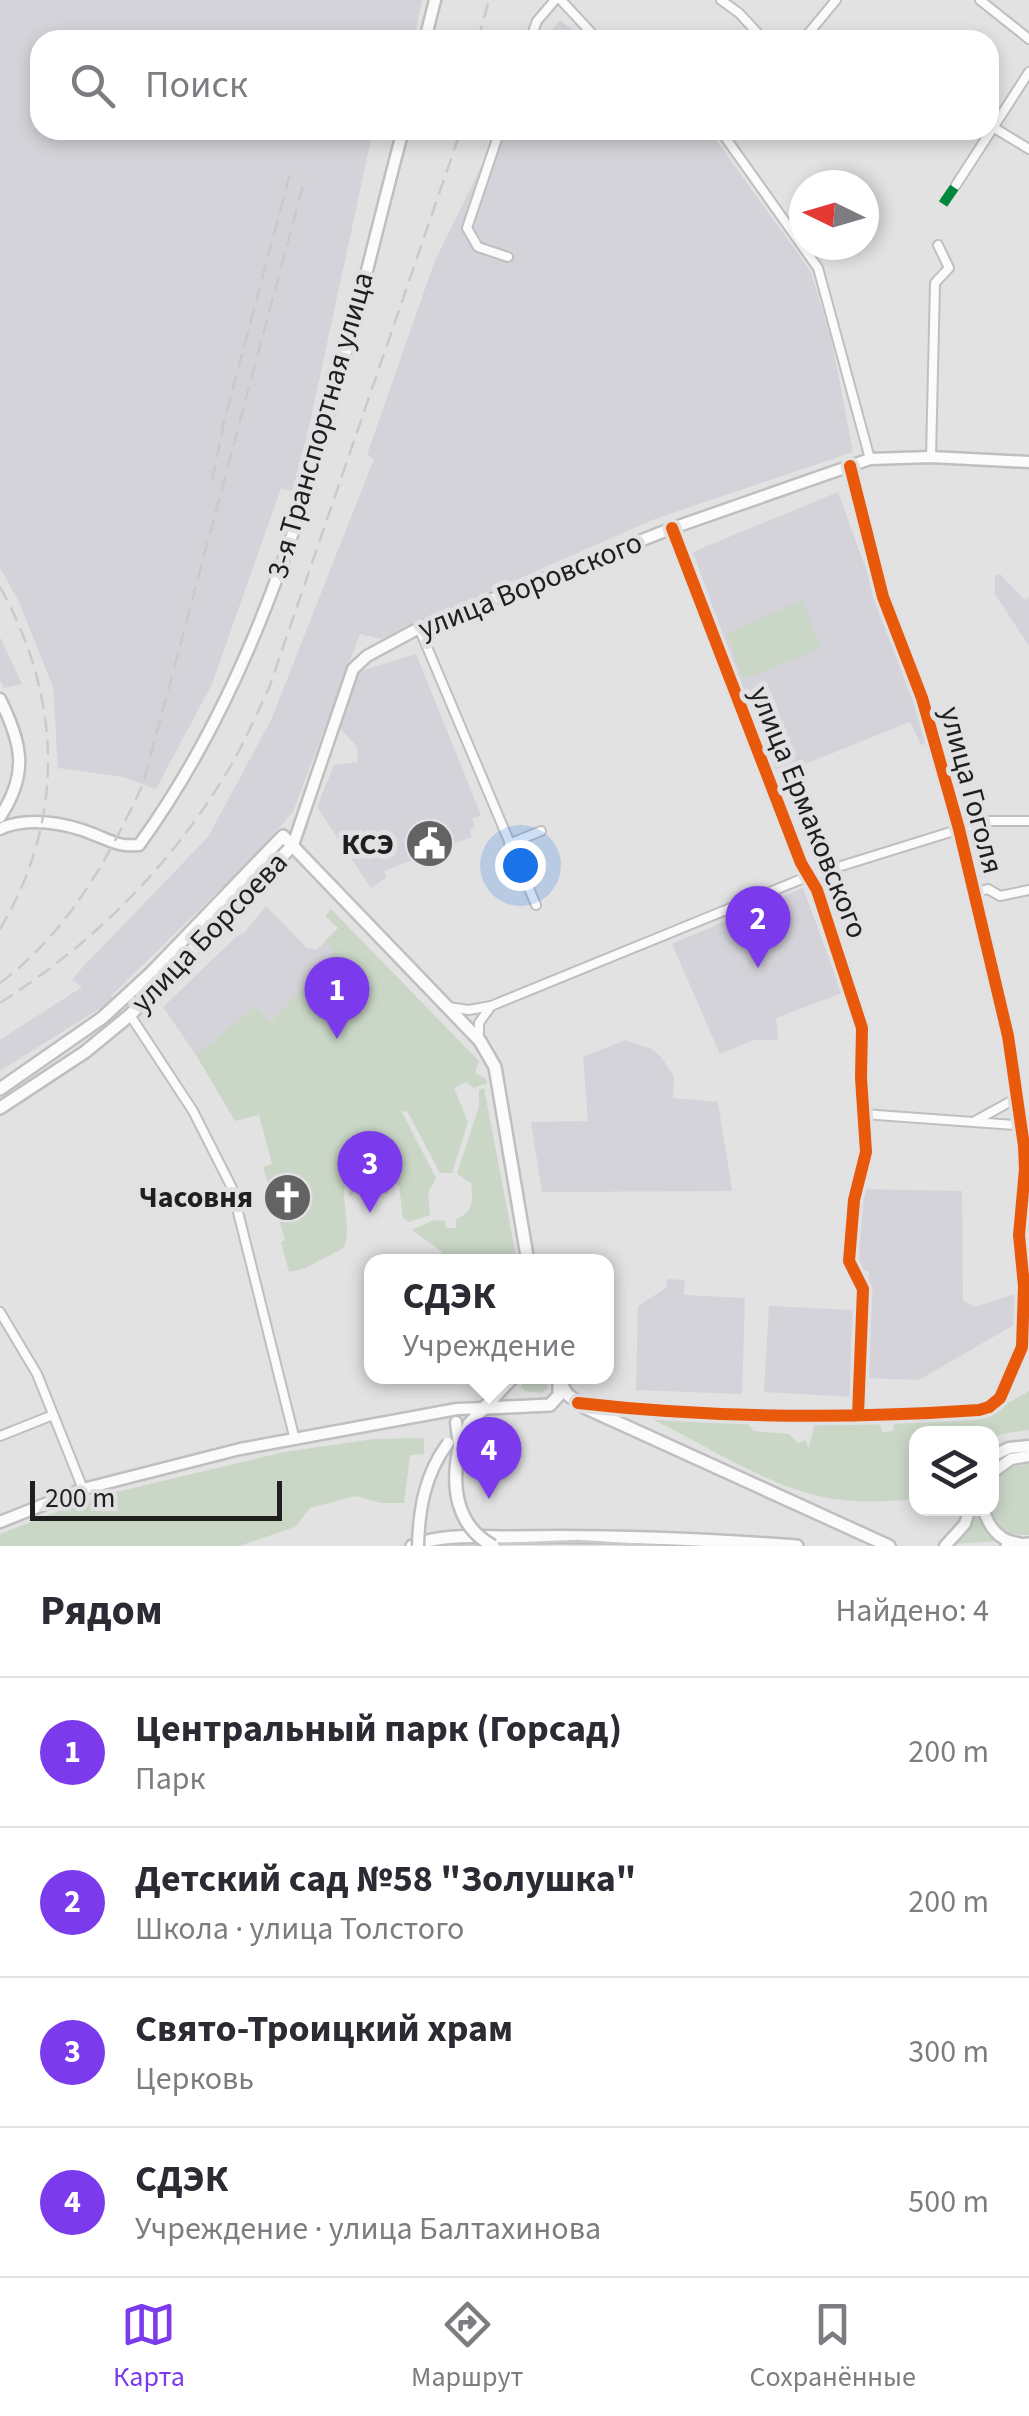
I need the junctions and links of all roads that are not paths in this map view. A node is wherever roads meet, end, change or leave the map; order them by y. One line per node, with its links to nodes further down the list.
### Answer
1 (435, 0): 6 (street)
2 (558, 0): 7 (street); 8 (street)
3 (722, 0): 9 (street)
4 (836, 0): 10 (street)
5 (980, 0): 11 (street)
6 (428, 30)
7 (533, 30)
8 (588, 30)
9 (755, 30)
10 (811, 30)
11 (1029, 39)
12 (1029, 72): 13 (street)
13 (999, 124)
14 (999, 131): 19 (street)
15 (401, 140): 32 (street, 3-я Транспортная улица)
16 (497, 140): 22 (street)
17 (728, 140): 24 (street)
18 (988, 140): 20 (street)
19 (1029, 149)
20 (956, 185)
21 (938, 245): 23 (street)
22 (508, 256)
23 (931, 457): 24 (street, улица Воровского); 25 (street, улица Воровского)
24 (870, 459): 26 (street, улица Воровского)
25 (1029, 462)
26 (850, 466): 27 (street, улица Воровского); 33 (street, улица Гоголя)
27 (672, 528): 28 (street, улица Воровского); 37 (street, улица Ермаковского)
28 (418, 628): 35 (street, улица Воровского); 36 (street)
29 (0, 699): 30 (street)
30 (0, 817)
31 (1029, 821): 33 (street)
32 (0, 829)
33 (960, 829): 37 (street); 39 (street, улица Гоголя)
34 (542, 830): 36 (street)
35 (288, 841): 42 (main road); 43 (main road, улица Борсоева); 45 (main road, улица Борсоева)
36 (509, 844): 40 (street)
37 (809, 876): 41 (street); 48 (street, улица Ермаковского)
38 (1029, 890): 39 (street)
39 (974, 893): 46 (street, улица Гоголя)
40 (536, 905)
41 (491, 1006): 42 (street); 44 (street)
42 (448, 1007): 44 (main road)
43 (130, 1015): 47 (main road, улица Борсоева); 67 (street)
44 (480, 1041): 51 (main road)
45 (0, 1089)
46 (1016, 1099): 49 (street); 50 (street, улица Гоголя)
47 (0, 1108)
48 (863, 1114): 49 (street); 63 (street, улица Ермаковского)
49 (972, 1122): 50 (street)
50 (1025, 1126): 63 (street, улица Гоголя)
51 (527, 1254)
52 (0, 1312): 62 (street)
53 (509, 1384): 59 (main road)
54 (515, 1384): 58 (main road)
55 (559, 1384): 58 (main road)
56 (562, 1384): 57 (main road)
57 (578, 1403): 61 (street); 66 (main road)
58 (533, 1405): 59 (main road)
59 (486, 1408): 60 (street); 64 (main road)
60 (443, 1412): 64 (street); 67 (street)
61 (648, 1412): 63 (street); 66 (street)
62 (53, 1415): 65 (street); 72 (street)
63 (858, 1415)
64 (457, 1434): 77 (street, bridge); 78 (main road, bridge)
65 (0, 1436)
66 (646, 1436): 80 (main road)
67 (296, 1440): 72 (street)
68 (1029, 1446): 69 (street)
69 (999, 1453)
70 (1029, 1456): 71 (street)
71 (999, 1468)
72 (83, 1489): 75 (street)
73 (968, 1516): 81 (street)
74 (986, 1516): 76 (street)
75 (0, 1522)
76 (1029, 1543): 82 (main road)
77 (415, 1546): 79 (main road)
78 (493, 1546)
79 (797, 1546)
80 (889, 1546)
81 (945, 1546)
82 (1006, 1546)

